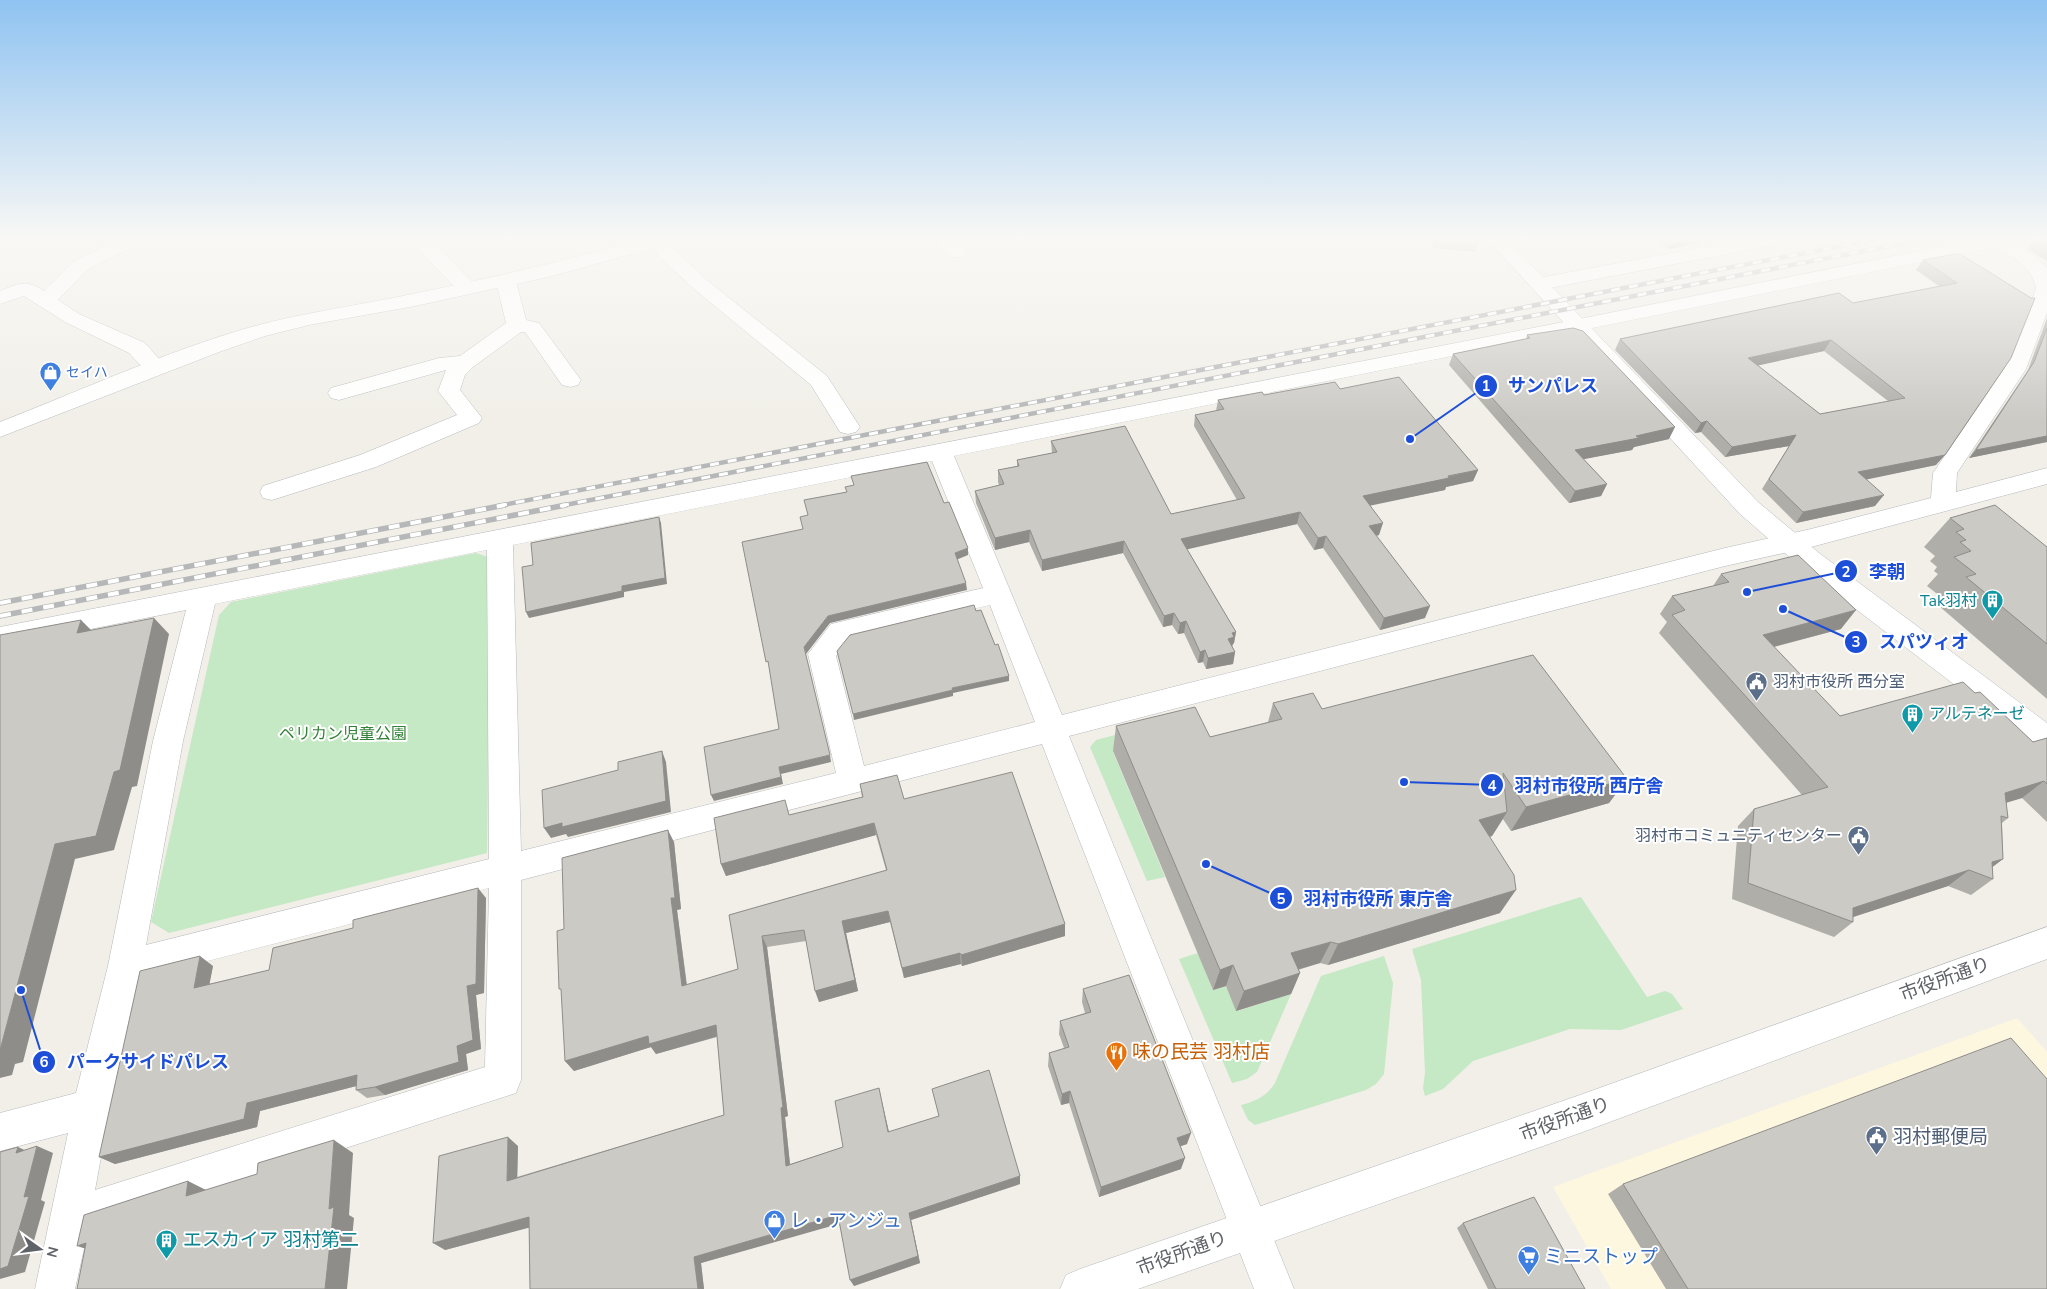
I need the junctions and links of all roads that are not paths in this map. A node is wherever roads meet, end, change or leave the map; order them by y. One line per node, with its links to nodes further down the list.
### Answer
1 (405, 300): 11 (street)
2 (511, 300): 8 (street)
3 (720, 300): 14 (street)
4 (1554, 300): 9 (street)
5 (1706, 300): 9 (street)
6 (2042, 300): 19 (street)
7 (46, 301): 11 (street)
8 (517, 325): 10 (street); 12 (street)
9 (1579, 326): 16 (street); 21 (street)
10 (465, 362): 13 (street); 18 (street)
11 (156, 368): 15 (street)
12 (570, 380)
13 (339, 393)
14 (848, 427)
15 (0, 430)
16 (940, 452): 20 (street); 22 (street)
17 (2047, 476): 19 (street)
18 (272, 492)
19 (1942, 503): 21 (street)
20 (500, 539): 23 (street); 28 (street)
21 (1789, 542): 25 (street); 26 (street)
22 (997, 594): 25 (street); 27 (street)
23 (203, 597): 24 (street); 30 (street)
24 (0, 638)
25 (1052, 729): 27 (street); 34 (street)
26 (2047, 739)
27 (852, 781): 28 (street)
28 (505, 869): 30 (street); 33 (street)
29 (2047, 943): 34 (street, 市役所通り)
30 (125, 966): 31 (street)
31 (91, 1108): 32 (street); 33 (street)
32 (0, 1132)
33 (71, 1217): 35 (street)
34 (1249, 1229): 36 (street, 市役所通り); 37 (street)
35 (55, 1289)
36 (1080, 1289)
37 (1274, 1289)

